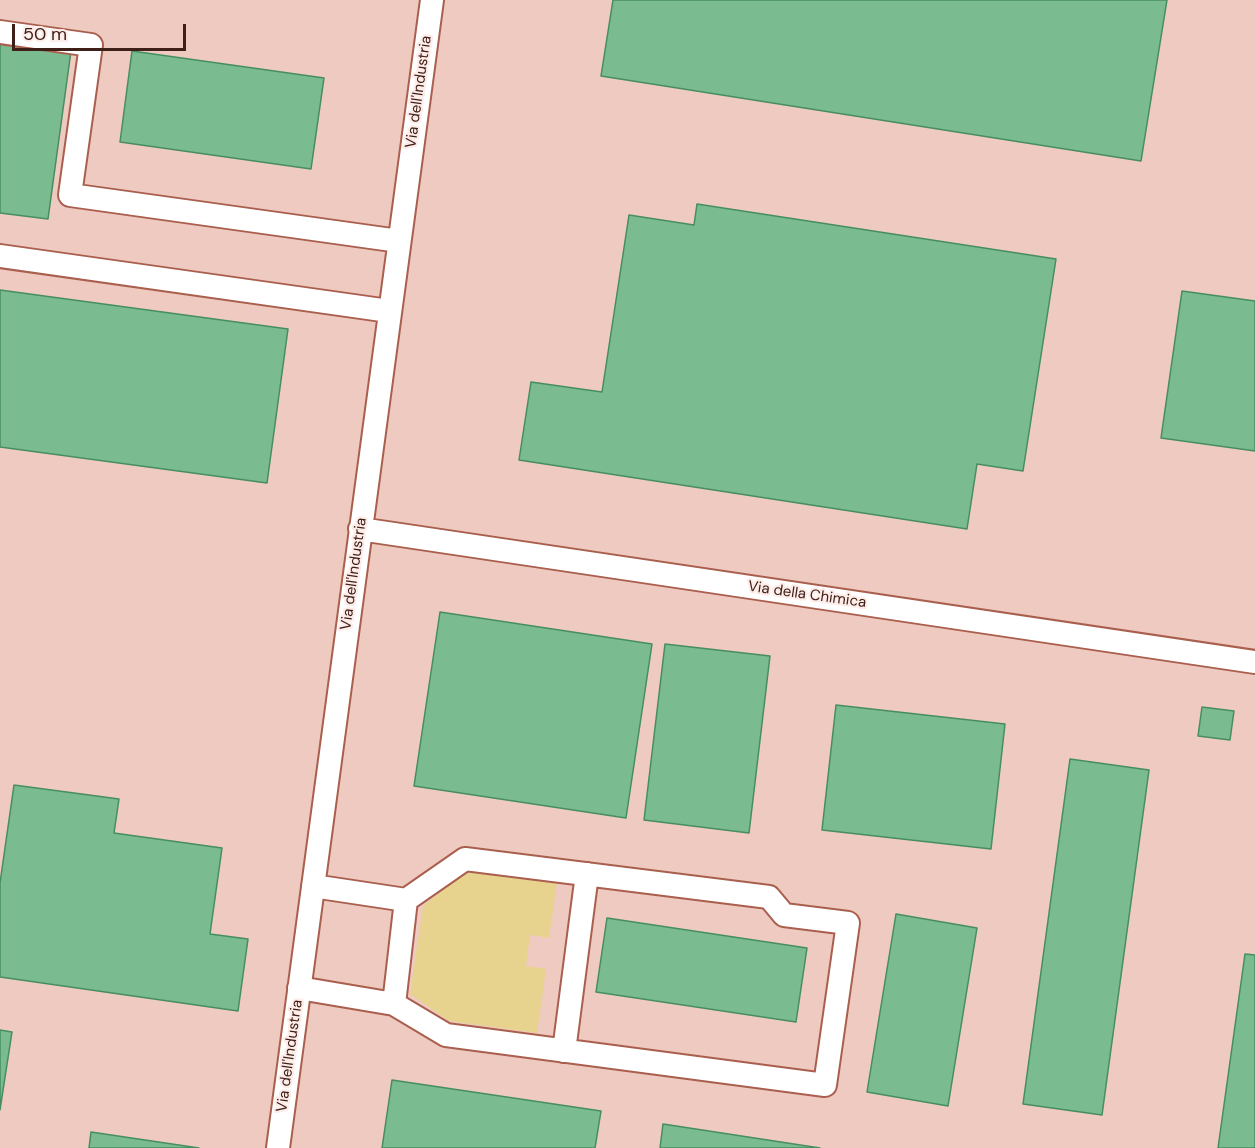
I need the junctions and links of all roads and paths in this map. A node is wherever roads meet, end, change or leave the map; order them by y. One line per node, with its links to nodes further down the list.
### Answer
1 (432, 0): 3 (street, Via dell'Industria)
2 (0, 32): 3 (street)
3 (399, 241): 5 (street, Via dell'Industria)
4 (0, 256): 5 (street)
5 (389, 311): 6 (street, Via dell'Industria)
6 (360, 529): 7 (street, Via della Chimica); 9 (street, Via dell'Industria)
7 (1255, 662)
8 (587, 874): 10 (street); 13 (street); 13 (street)
9 (313, 886): 10 (street); 11 (street, Via dell'Industria)
10 (406, 900): 12 (street)
11 (299, 988): 12 (street); 14 (street, Via dell'Industria)
12 (394, 1004): 13 (street)
13 (564, 1051)
14 (278, 1148)

